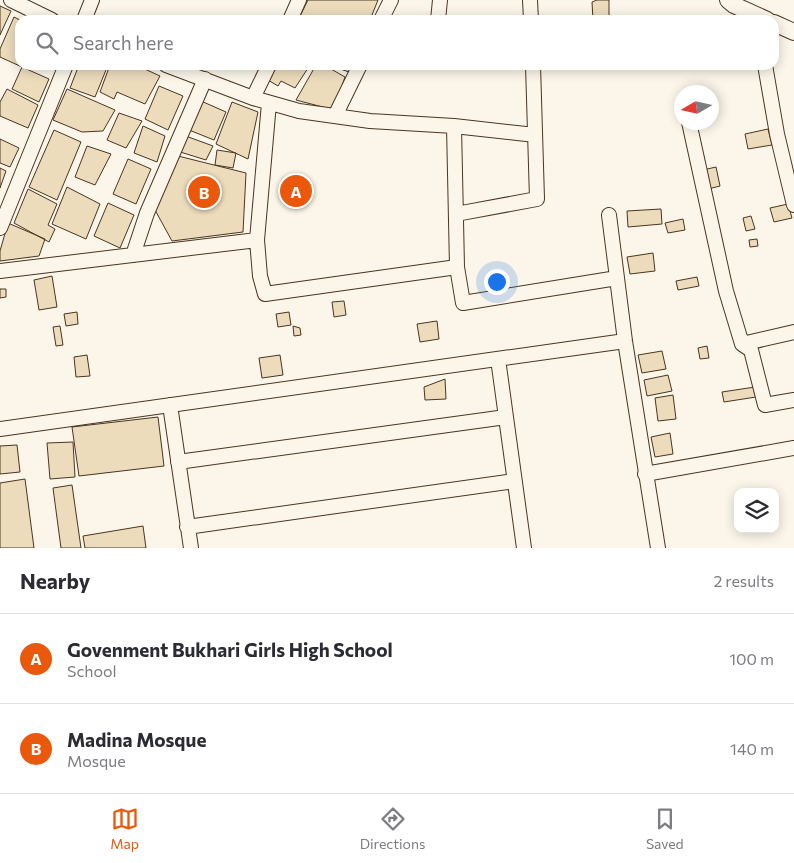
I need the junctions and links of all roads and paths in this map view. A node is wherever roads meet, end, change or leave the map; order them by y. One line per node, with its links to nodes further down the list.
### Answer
1 (11, 0): 8 (street)
2 (92, 0): 9 (street)
3 (299, 0): 10 (street)
4 (391, 0): 11 (street)
5 (440, 0): 12 (street)
6 (530, 0): 13 (street)
7 (728, 0): 14 (street)
8 (42, 15)
9 (86, 15)
10 (292, 15)
11 (385, 15)
12 (438, 15)
13 (531, 15)
14 (753, 15)
15 (779, 25): 16 (street)
16 (794, 32)
17 (64, 70): 33 (street)
18 (180, 70): 23 (street)
19 (267, 70): 24 (street)
20 (358, 70): 26 (street)
21 (533, 70): 29 (street)
22 (766, 70): 30 (street)
23 (205, 79): 24 (street); 35 (street)
24 (253, 98): 25 (street)
25 (269, 103): 26 (street); 34 (street)
26 (335, 116): 27 (street)
27 (454, 126): 29 (street); 31 (street)
28 (691, 130): 41 (street)
29 (535, 135): 31 (street)
30 (794, 205)
31 (456, 214): 36 (street)
32 (609, 215): 38 (street)
33 (0, 228)
34 (257, 240): 35 (street); 36 (street)
35 (133, 255): 37 (street)
36 (457, 266): 38 (street)
37 (0, 271)
38 (617, 278): 40 (street)
39 (794, 332): 41 (street)
40 (625, 341): 42 (street); 49 (street)
41 (742, 344): 43 (street)
42 (498, 359): 44 (street); 45 (street)
43 (794, 400)
44 (170, 406): 46 (street); 48 (street)
45 (506, 417): 48 (street); 50 (street)
46 (0, 429)
47 (794, 448): 49 (street)
48 (178, 462): 51 (street)
49 (645, 474): 54 (street)
50 (514, 481): 51 (street); 53 (street)
51 (187, 527): 52 (street)
52 (191, 548)
53 (524, 548)
54 (658, 548)

